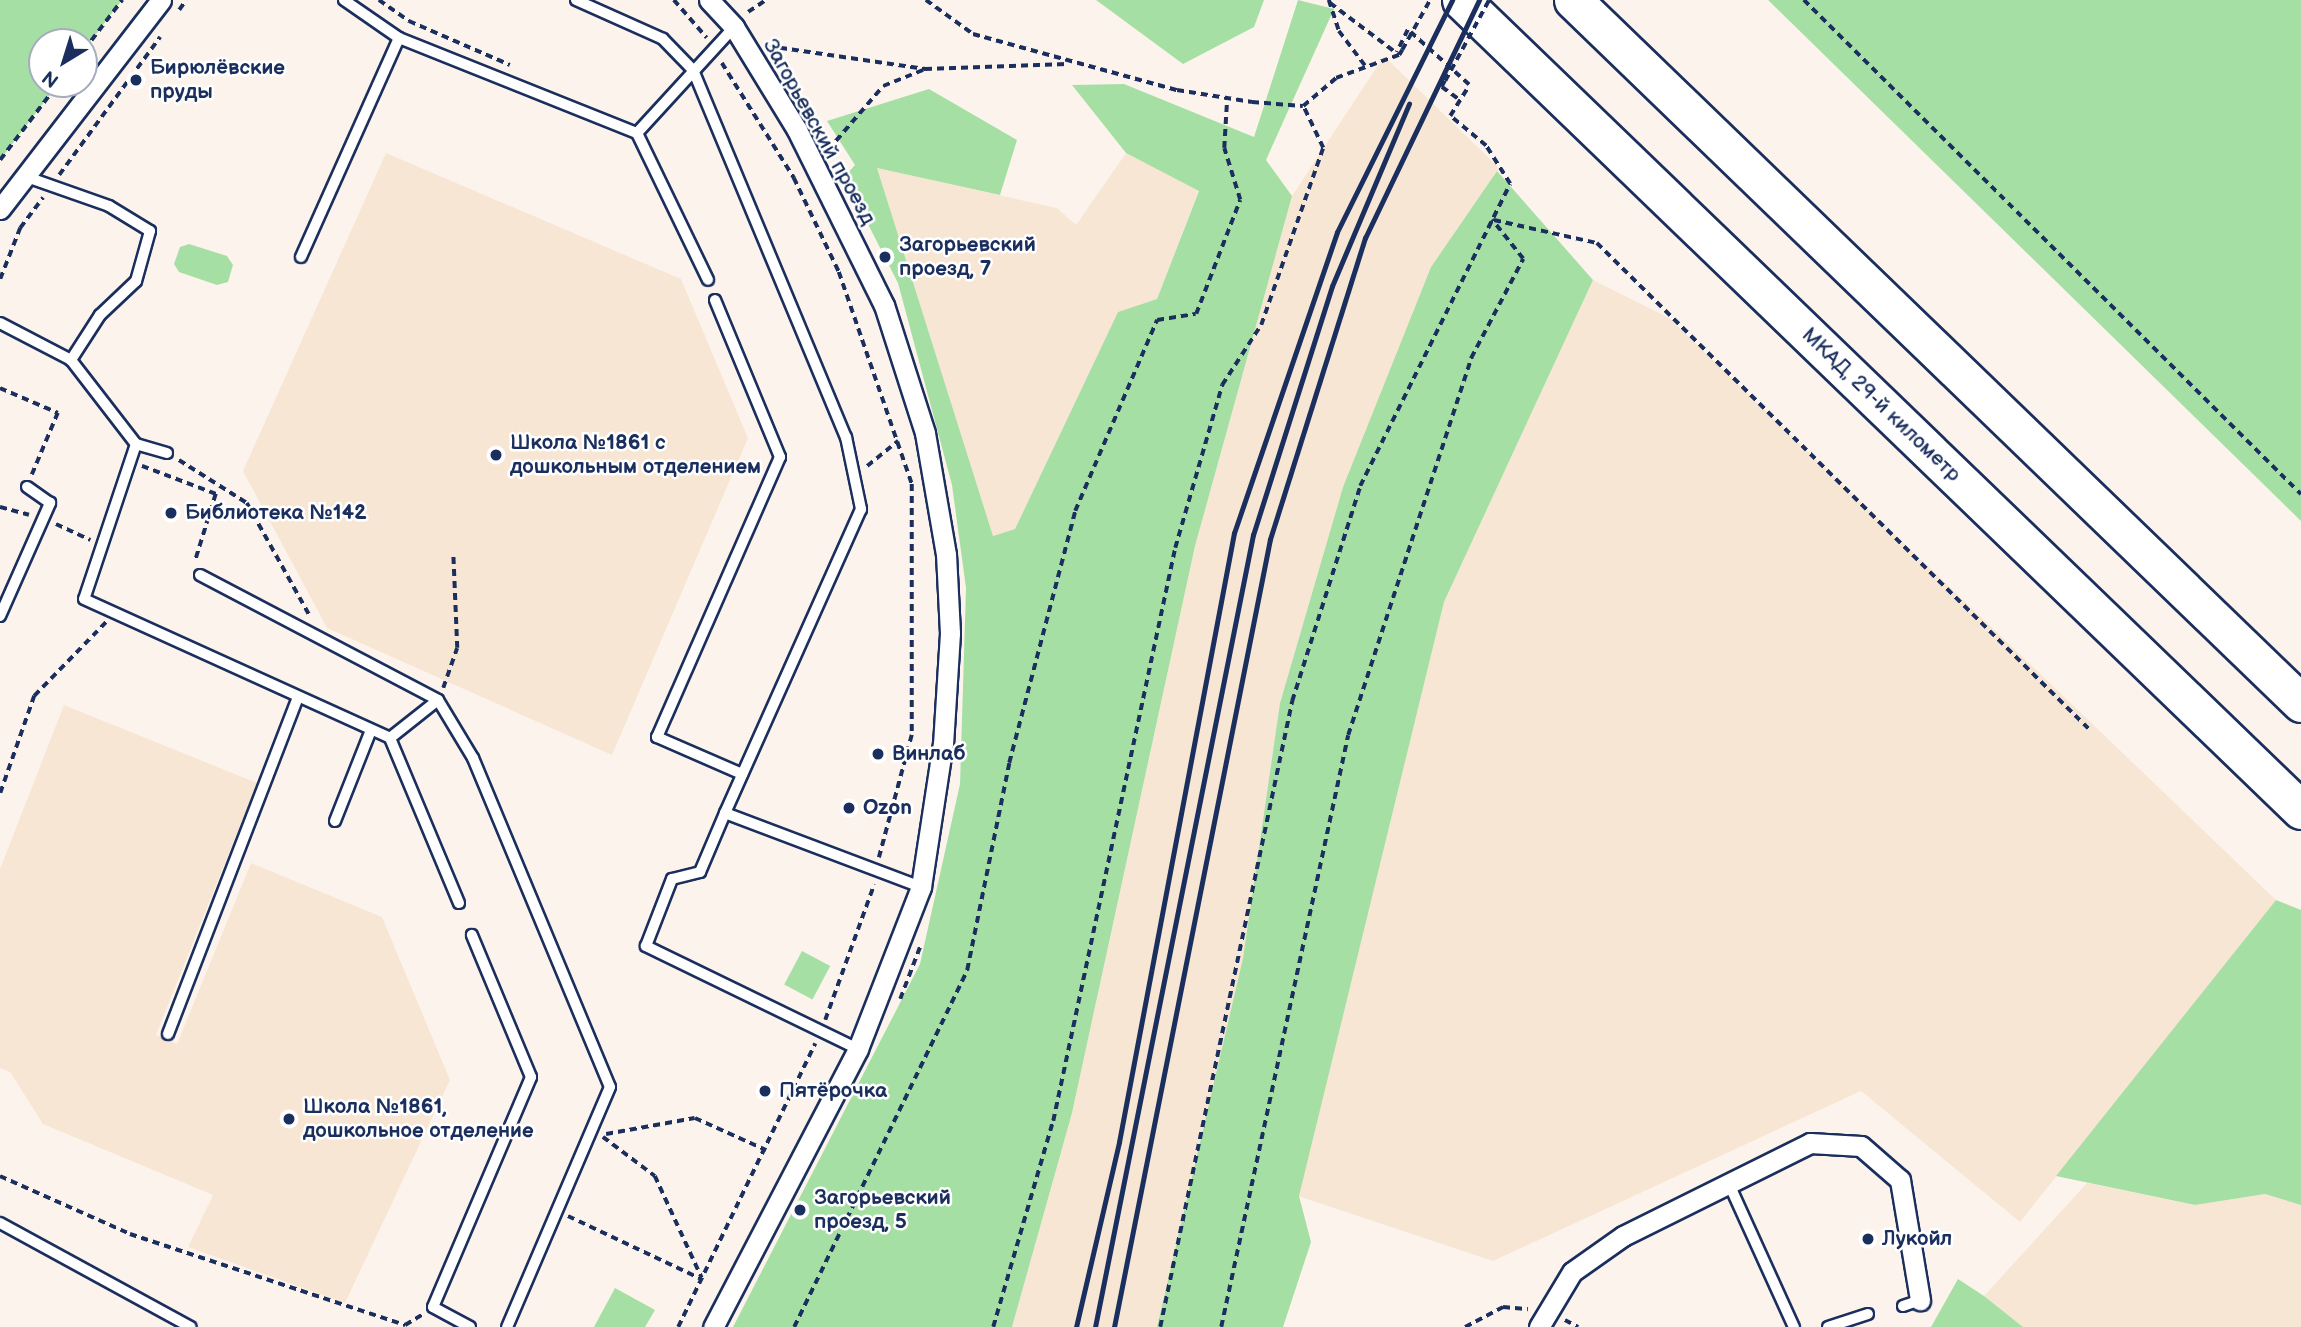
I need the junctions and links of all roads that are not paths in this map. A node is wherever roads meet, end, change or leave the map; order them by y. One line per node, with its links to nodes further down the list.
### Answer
1 (161, 0): 11 (street)
2 (344, 0): 8 (lane)
3 (576, 0): 9 (lane)
4 (709, 0): 7 (street, Загорьевский проезд)
5 (1461, 0): 29 (highway, МКАД, 29-й километр)
6 (1573, 0): 25 (highway)
7 (743, 22): 9 (lane); 32 (street, Загорьевский проезд)
8 (399, 38): 10 (lane); 13 (lane)
9 (693, 70): 10 (lane); 28 (lane)
10 (637, 133): 14 (lane)
11 (24, 176): 12 (street); 17 (lane)
12 (0, 209)
13 (301, 257)
14 (708, 280)
15 (715, 300): 28 (lane)
16 (0, 323): 17 (lane)
17 (71, 360): 18 (lane)
18 (136, 444): 19 (lane); 23 (lane)
19 (167, 453)
20 (27, 487): 22 (lane)
21 (200, 575): 24 (lane)
22 (0, 616)
23 (298, 696): 26 (lane); 35 (lane)
24 (438, 700): 27 (lane); 44 (lane)
25 (2301, 703)
26 (371, 730): 27 (lane); 31 (lane)
27 (390, 738): 33 (lane)
28 (742, 774): 30 (lane)
29 (2301, 810)
30 (725, 813): 32 (lane); 36 (lane)
31 (335, 821)
32 (921, 887): 36 (street, Загорьевский проезд)
33 (459, 903)
34 (472, 935): 43 (lane)
35 (168, 1034)
36 (858, 1049): 45 (street, Загорьевский проезд)
37 (1729, 1184): 39 (street); 41 (street); 46 (lane)
38 (0, 1223): 42 (lane)
39 (1911, 1303)
40 (1868, 1314): 47 (lane)
41 (1542, 1318)
42 (191, 1327)
43 (470, 1327)
44 (507, 1327)
45 (713, 1327)
46 (1794, 1327)
47 (1828, 1327)

